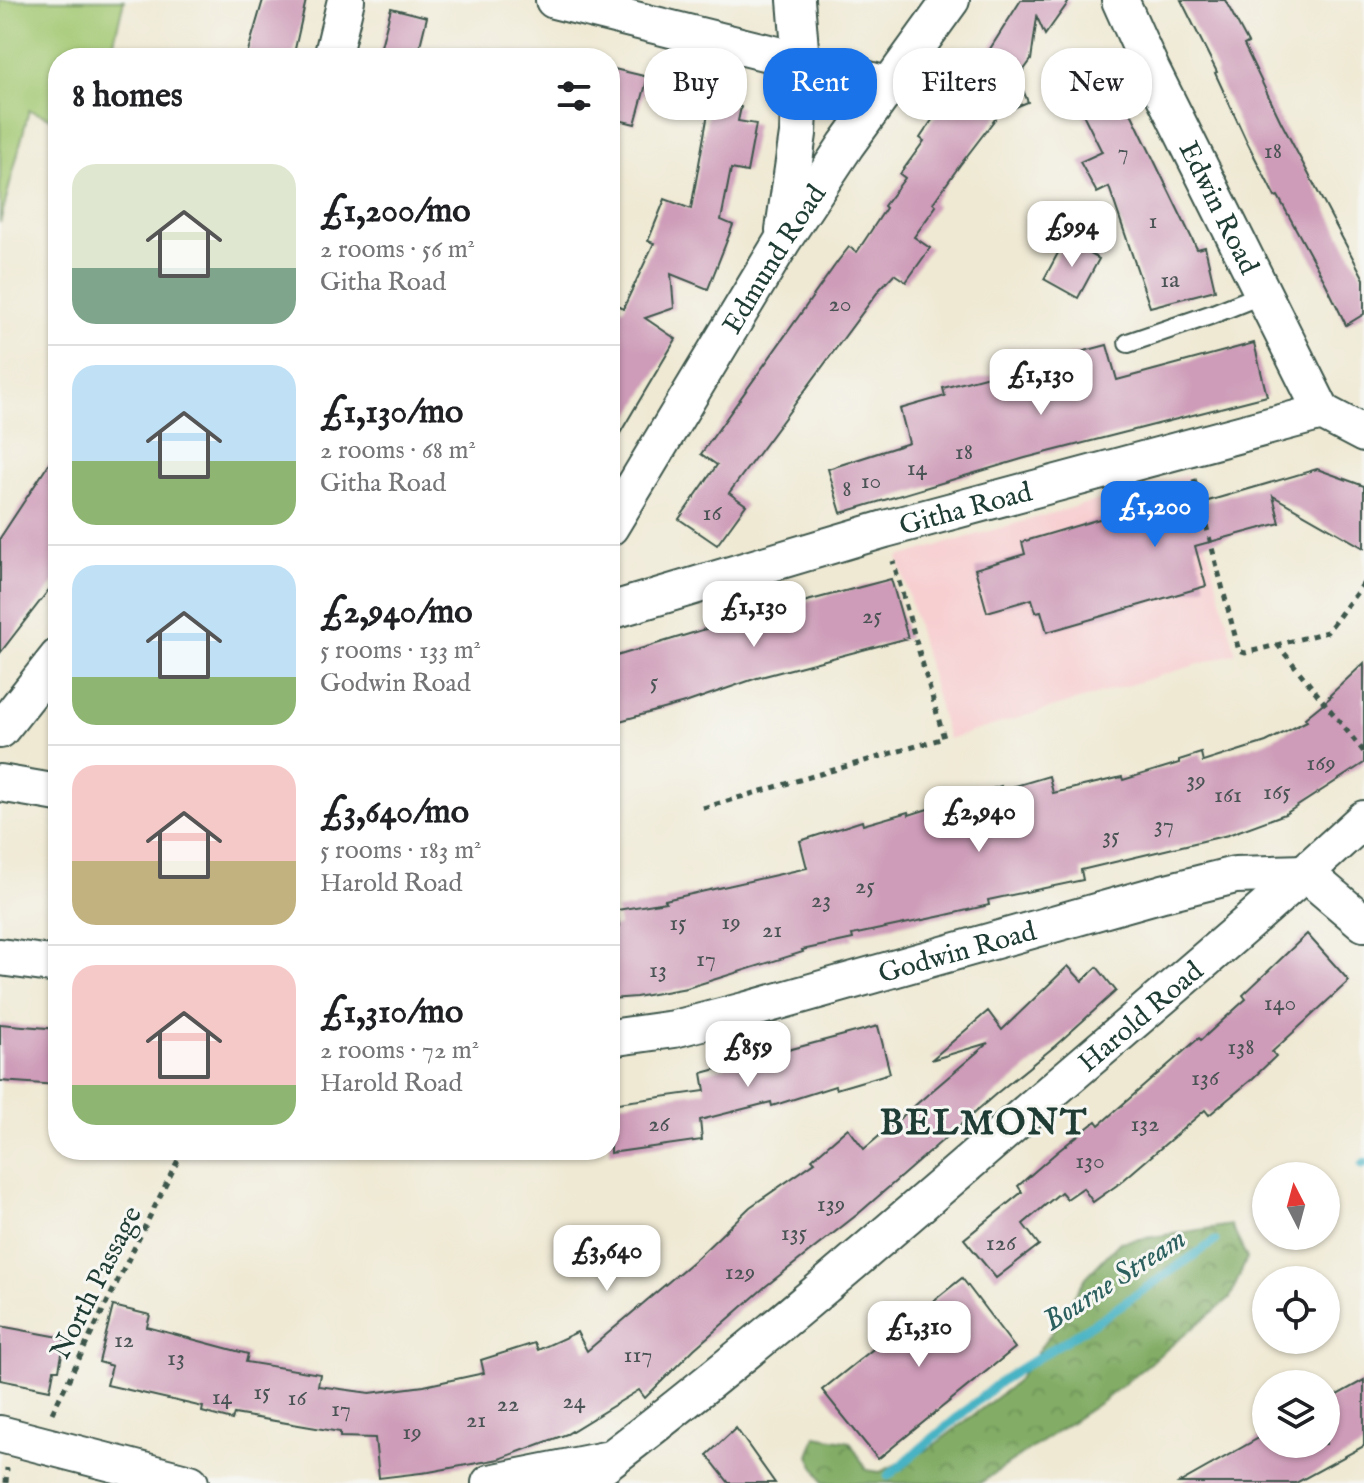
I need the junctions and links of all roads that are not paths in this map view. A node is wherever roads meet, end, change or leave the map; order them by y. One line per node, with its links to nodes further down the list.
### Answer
1 (346, 0): 6 (street)
2 (554, 0): 8 (street)
3 (796, 0): 7 (street)
4 (951, 0): 10 (street, Edmund Road)
5 (1120, 0): 13 (street, Edwin Road)
6 (334, 48)
7 (800, 48)
8 (763, 52)
9 (877, 82): 10 (street)
10 (890, 86): 12 (street, Edmund Road)
11 (799, 120): 12 (street)
12 (783, 240): 17 (street, Edmund Road)
13 (1263, 294): 14 (lane); 15 (street, Edwin Road)
14 (1128, 343)
15 (1322, 412): 16 (street); 18 (street, Githa Road)
16 (1364, 434)
17 (620, 510)
18 (620, 608)
19 (48, 670): 20 (street)
20 (0, 730)
21 (0, 783): 22 (street)
22 (48, 791)
23 (1364, 819): 24 (street, Harold Road)
24 (1305, 873): 25 (street); 28 (street, Godwin Road); 30 (street, Harold Road)
25 (1364, 923)
26 (0, 957): 27 (street)
27 (48, 964)
28 (620, 1037)
29 (4, 1450): 31 (street)
30 (618, 1471): 32 (street); 33 (street, Harold Road)
31 (190, 1483)
32 (490, 1483)
33 (579, 1483)

